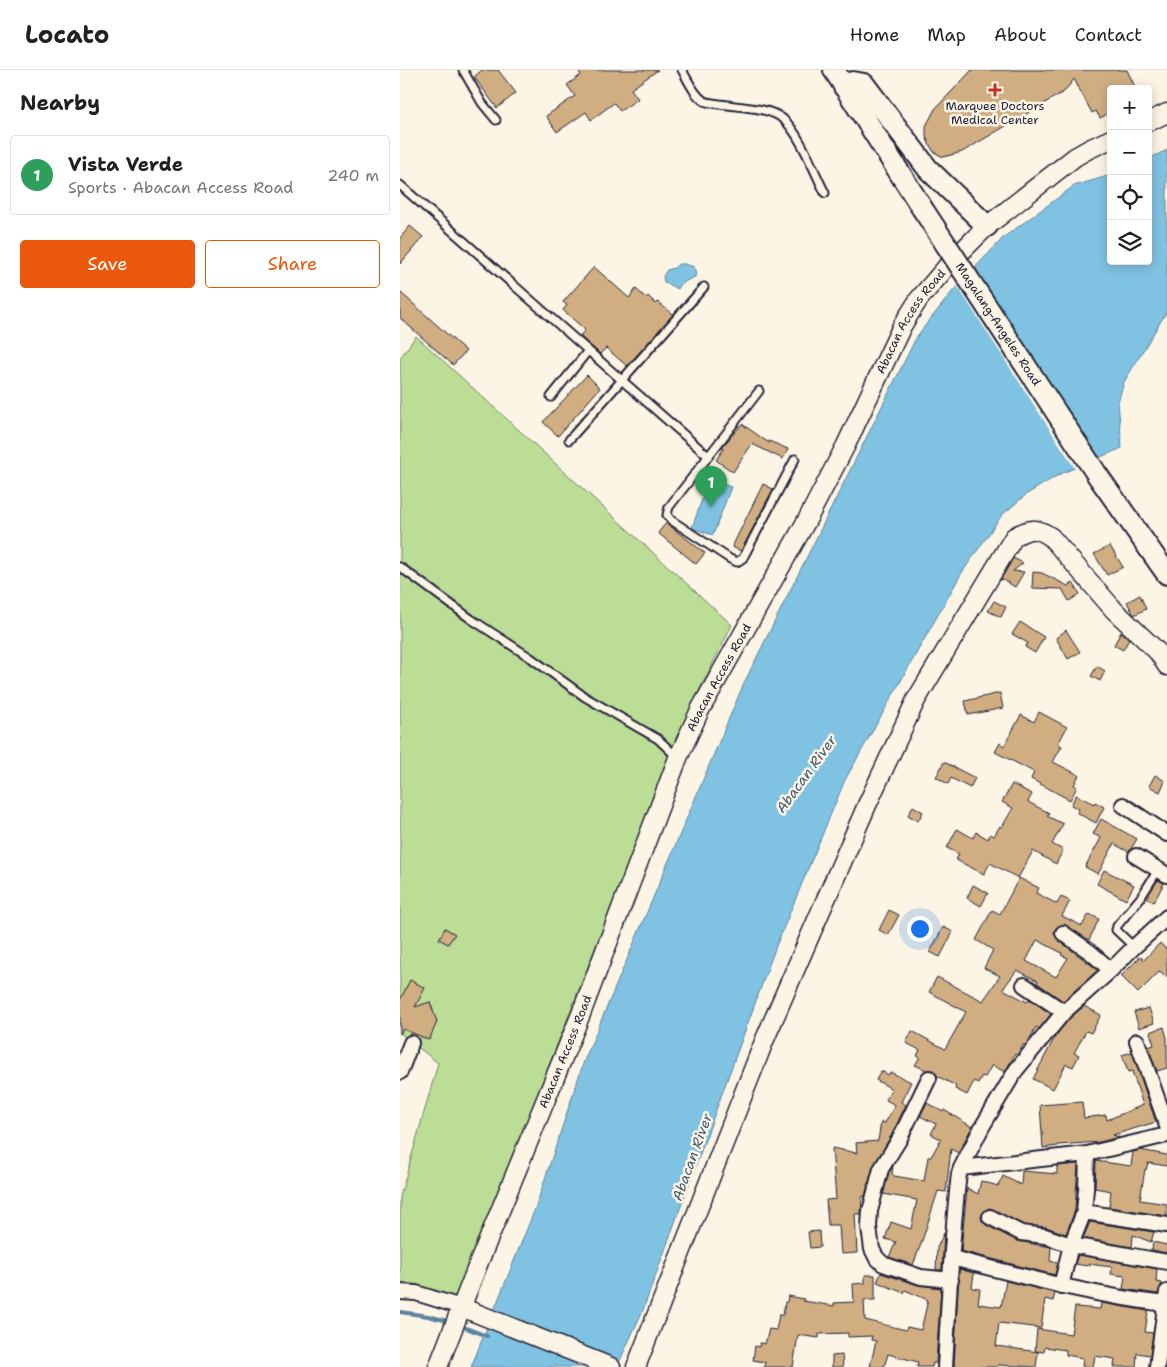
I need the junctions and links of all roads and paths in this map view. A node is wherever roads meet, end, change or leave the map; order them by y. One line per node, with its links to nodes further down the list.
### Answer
1 (463, 70): 5 (lane)
2 (682, 70): 9 (lane)
3 (839, 78): 10 (main road); 20 (main road, Magalang-Angeles Road, bridge)
4 (1167, 113): 6 (street)
5 (496, 120)
6 (1152, 120)
7 (1107, 141): 10 (street, Abacan Access Road)
8 (400, 185): 12 (lane)
9 (825, 193)
10 (987, 226): 22 (street, Abacan Access Road)
11 (704, 287): 13 (lane)
12 (587, 352): 13 (lane); 15 (lane)
13 (622, 382): 16 (lane); 17 (lane)
14 (759, 391): 17 (lane)
15 (551, 396)
16 (569, 440)
17 (708, 456): 18 (lane)
18 (795, 458)
19 (400, 567): 22 (lane)
20 (1167, 574)
21 (1167, 666): 54 (street)
22 (678, 758): 51 (street, Abacan Access Road)
23 (1123, 806): 24 (street)
24 (1167, 834)
25 (1136, 856): 26 (street)
26 (1162, 872): 29 (lane)
27 (1167, 917): 29 (street)
28 (1063, 933): 30 (street)
29 (1134, 947): 30 (street)
30 (1111, 970): 32 (street)
31 (1024, 985): 32 (street)
32 (1064, 1012): 40 (street)
33 (1137, 1041): 37 (street)
34 (412, 1043): 35 (street)
35 (400, 1072)
36 (929, 1078): 47 (street)
37 (1167, 1126)
38 (1167, 1135): 39 (street)
39 (1087, 1154): 40 (street); 41 (street)
40 (961, 1168): 45 (street)
41 (1084, 1212): 43 (street); 44 (street)
42 (990, 1218): 44 (street)
43 (1167, 1225)
44 (1071, 1245): 46 (street); 48 (street)
45 (952, 1258): 47 (street); 48 (street)
46 (1167, 1262)
47 (951, 1280): 55 (street)
48 (1061, 1286): 50 (street)
49 (400, 1292): 51 (street)
50 (1166, 1298): 56 (street)
51 (465, 1308): 52 (street, Abacan Access Road); 53 (street)
52 (438, 1367)
53 (611, 1367)
54 (636, 1367)
55 (945, 1367)
56 (1157, 1367)

